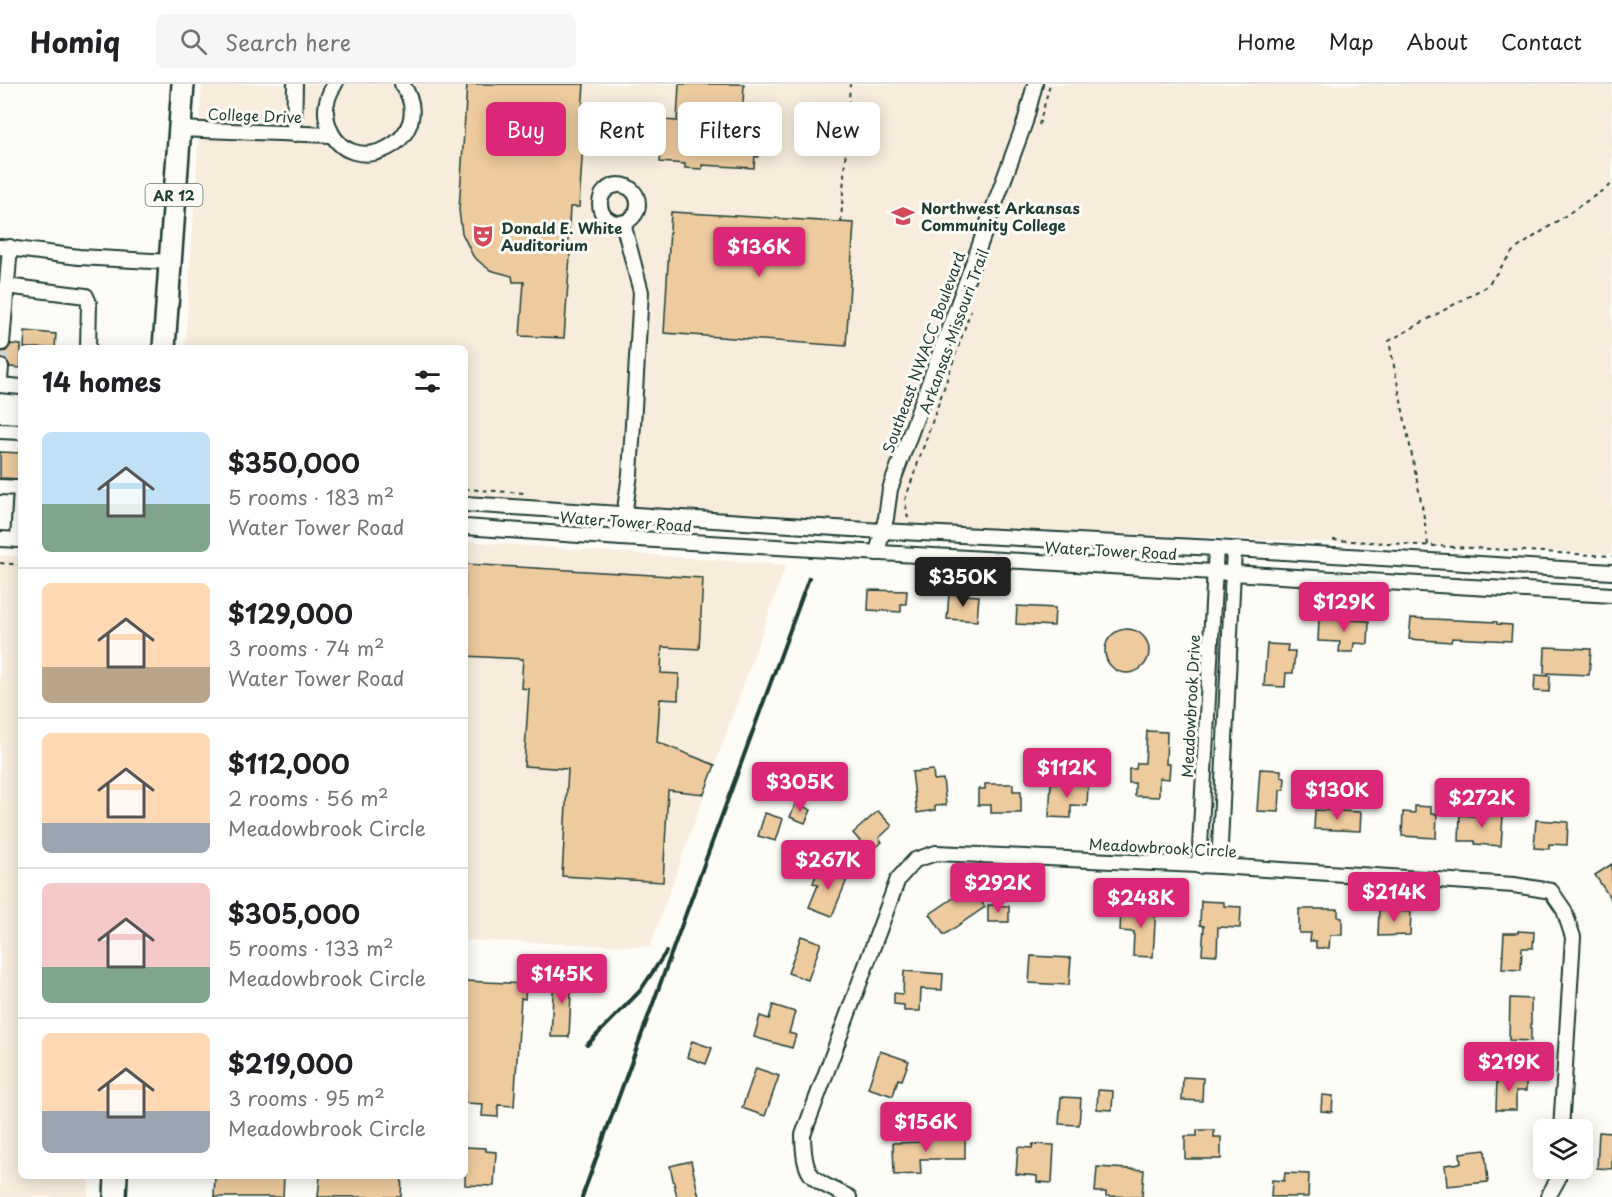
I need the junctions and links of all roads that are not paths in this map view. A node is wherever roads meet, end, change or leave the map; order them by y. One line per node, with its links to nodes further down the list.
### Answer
1 (183, 84): 6 (highway, AR 12)
2 (295, 84): 7 (street)
3 (335, 84): 8 (street)
4 (402, 84): 8 (street)
5 (1035, 84): 25 (street, Southeast NWACC Boulevard)
6 (178, 129): 7 (street, College Drive); 11 (highway, AR 12)
7 (294, 134): 8 (street, College Drive)
8 (331, 135)
9 (623, 223): 23 (street)
10 (5, 247): 11 (street); 12 (street)
11 (170, 262): 15 (highway, AR 12)
12 (6, 286): 13 (street); 14 (street)
13 (2, 343)
14 (88, 345)
15 (164, 345)
16 (0, 385): 17 (street)
17 (18, 387)
18 (0, 431): 19 (street)
19 (18, 432)
20 (0, 487): 21 (street)
21 (18, 489)
22 (468, 504): 23 (street, Water Tower Road)
23 (623, 514): 25 (street, Water Tower Road); 26 (street)
24 (468, 527): 26 (street, Water Tower Road)
25 (882, 531): 29 (street, Water Tower Road); 31 (street, Southeast NWACC Boulevard)
26 (621, 538): 31 (street, Water Tower Road)
27 (0, 539): 28 (street)
28 (18, 540)
29 (1216, 548): 30 (street, Water Tower Road); 33 (street, Meadowbrook Drive)
30 (1234, 549): 32 (street, Water Tower Road); 34 (street)
31 (877, 553): 33 (street, Water Tower Road)
32 (1612, 572)
33 (1214, 573): 34 (street, Water Tower Road); 36 (street, Meadowbrook Drive)
34 (1233, 574): 35 (street, Water Tower Road); 37 (street)
35 (1612, 595)
36 (1198, 866): 37 (street, Meadowbrook Circle); 42 (street, Meadowbrook Circle)
37 (1219, 866): 38 (street, Meadowbrook Circle)
38 (1562, 1119)
39 (116, 1179): 41 (highway)
40 (1558, 1179): 43 (street)
41 (115, 1197)
42 (849, 1197)
43 (1548, 1197)

